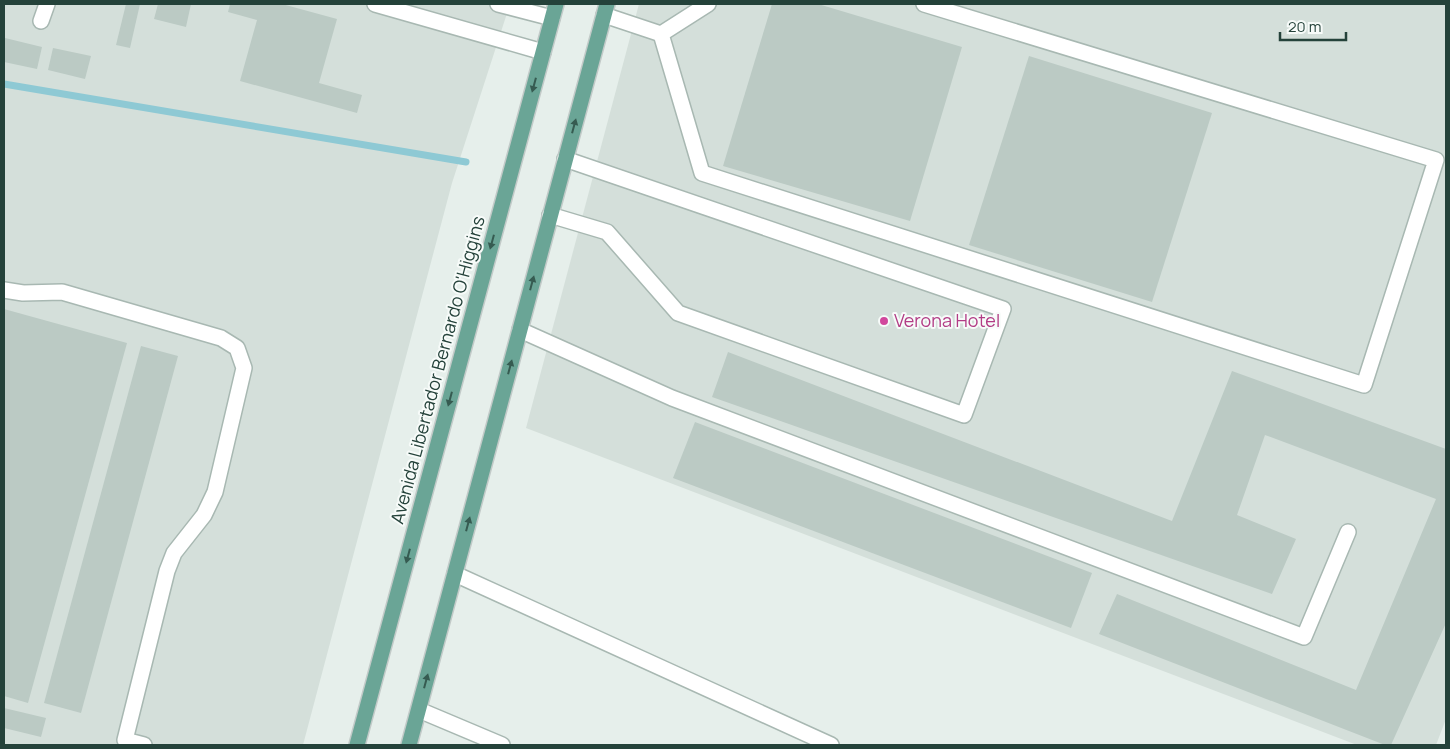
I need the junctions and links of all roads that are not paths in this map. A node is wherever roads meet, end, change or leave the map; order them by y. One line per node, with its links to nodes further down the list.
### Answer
1 (47, 4): 8 (lane)
2 (375, 4): 10 (lane)
3 (498, 4): 7 (lane)
4 (708, 4): 9 (lane)
5 (924, 4): 9 (lane)
6 (606, 9): 9 (lane); 11 (main road, one-way to 6)
7 (554, 11): 10 (main road, Avenida Libertador Bernardo O'Higgins)
8 (41, 21)
9 (661, 34)
10 (543, 52): 19 (main road, Avenida Libertador Bernardo O'Higgins, one-way to 19)
11 (565, 159): 12 (main road); 12 (lane)
12 (550, 215): 14 (main road, one-way to 12)
13 (4, 290): 18 (lane)
14 (520, 330): 15 (lane); 16 (main road, one-way to 14)
15 (1348, 532)
16 (455, 574): 17 (main road, one-way to 16); 22 (lane)
17 (419, 710): 20 (main road); 21 (lane)
18 (144, 745)
19 (357, 745)
20 (409, 745)
21 (502, 745)
22 (831, 745)

